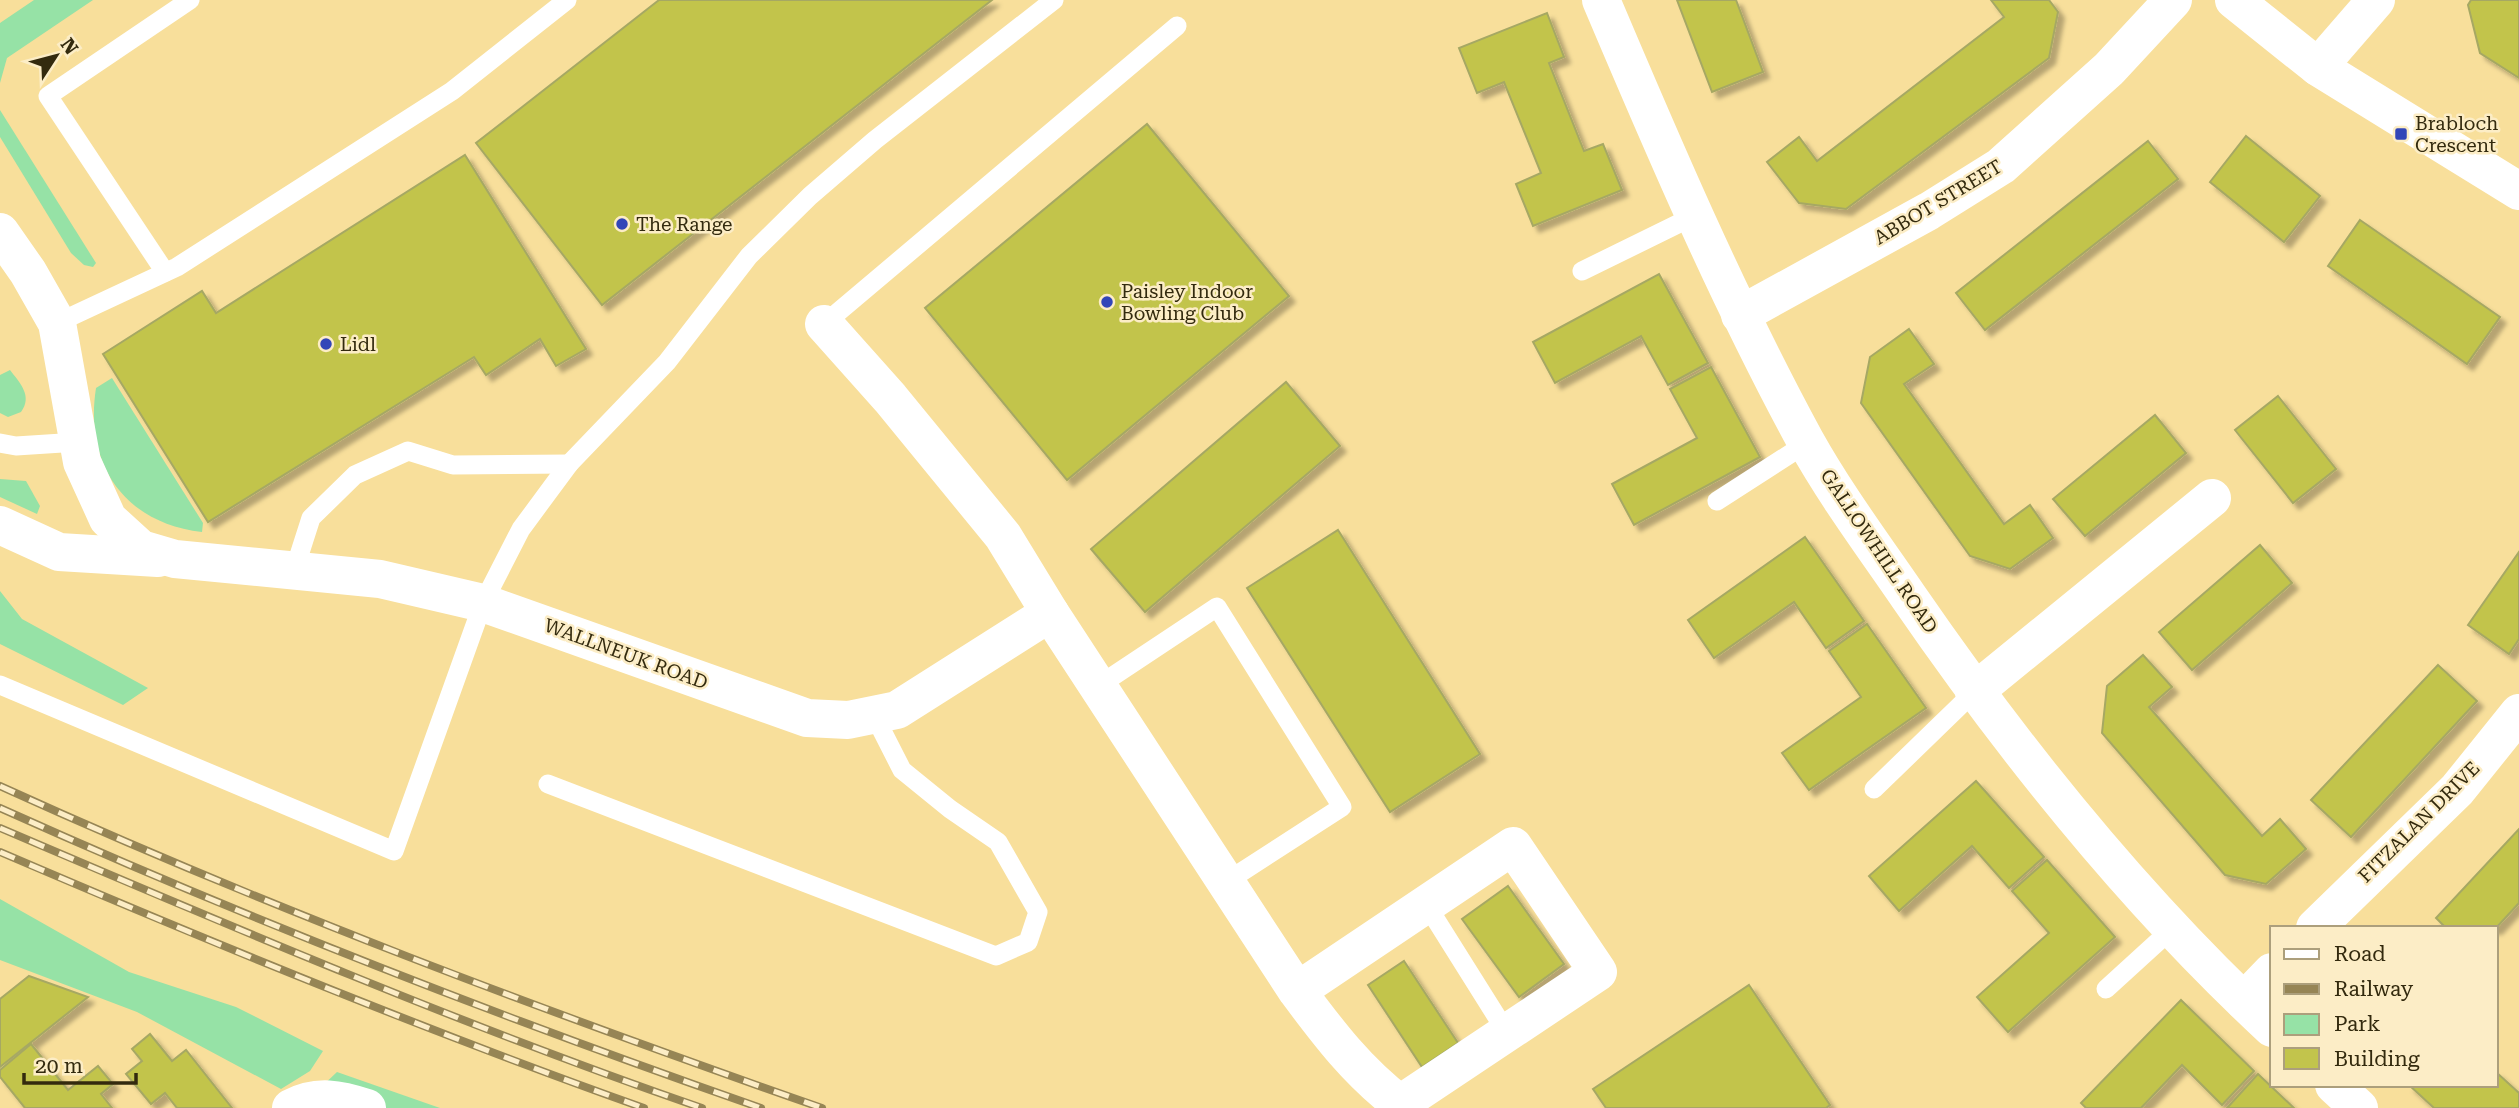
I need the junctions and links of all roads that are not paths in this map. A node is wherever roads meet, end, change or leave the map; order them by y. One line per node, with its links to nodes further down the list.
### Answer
1 (190, 0): 14 (lane)
2 (567, 0): 14 (lane)
3 (1054, 0): 21 (lane)
4 (1601, 0): 11 (street, GALLOWHILL ROAD)
5 (2173, 0): 15 (street, ABBOT STREET)
6 (2234, 0): 9 (street)
7 (2376, 0): 9 (street)
8 (1177, 26): 17 (lane)
9 (2318, 67): 10 (street)
10 (2519, 191)
11 (1692, 217): 13 (lane); 15 (street, GALLOWHILL ROAD)
12 (0, 232): 16 (street, WALLNEUK ROAD)
13 (1582, 271)
14 (166, 272): 16 (lane)
15 (1740, 315): 20 (street, GALLOWHILL ROAD)
16 (57, 323): 18 (street, WALLNEUK ROAD)
17 (824, 324): 28 (street)
18 (78, 442): 19 (lane); 25 (street, WALLNEUK ROAD)
19 (0, 443)
20 (1807, 443): 23 (lane); 31 (street, GALLOWHILL ROAD)
21 (569, 464): 26 (lane); 27 (lane)
22 (2212, 498): 31 (street)
23 (1717, 501)
24 (0, 525): 25 (street, WALLNEUK ROAD)
25 (174, 559): 26 (street, WALLNEUK ROAD)
26 (293, 570): 27 (street, WALLNEUK ROAD)
27 (483, 603): 29 (lane); 33 (street, WALLNEUK ROAD)
28 (1050, 614): 30 (street); 33 (street, WALLNEUK ROAD)
29 (0, 685)
30 (1098, 686): 36 (street); 36 (lane)
31 (1974, 692): 35 (lane); 39 (street, GALLOWHILL ROAD)
32 (2519, 713): 38 (street, FITZALAN DRIVE)
33 (874, 715): 34 (lane)
34 (548, 784)
35 (1874, 789)
36 (1226, 882): 42 (street)
37 (1426, 904): 42 (street); 45 (lane); 45 (street)
38 (2317, 926)
39 (2174, 927): 41 (lane); 43 (street, GALLOWHILL ROAD)
40 (2270, 974): 43 (street)
41 (2106, 989)
42 (1297, 991): 45 (street)
43 (2244, 1001): 44 (street, GALLOWHILL ROAD)
44 (2270, 1026)
45 (1507, 1033)
46 (2336, 1087): 49 (street)
47 (291, 1108): 48 (street)
48 (367, 1108)
49 (2359, 1108)

